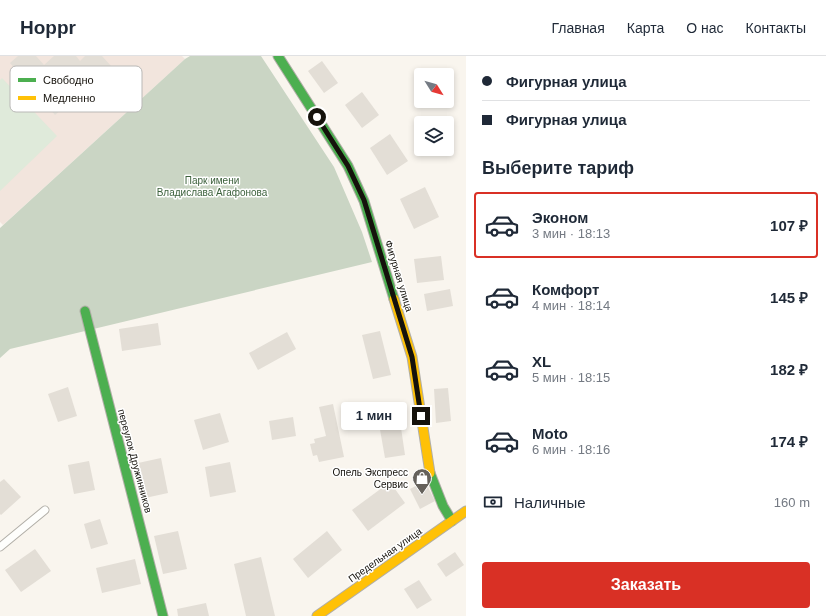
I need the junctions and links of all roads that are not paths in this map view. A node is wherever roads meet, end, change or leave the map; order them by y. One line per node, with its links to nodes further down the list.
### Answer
1 (278, 56): 5 (street, Фигурная улица)
2 (85, 312): 7 (street, переулок Дружинников)
3 (45, 510): 6 (lane)
4 (466, 511): 5 (street, Предельная улица)
5 (452, 521): 8 (street, Предельная улица)
6 (0, 547)
7 (163, 616)
8 (317, 616)

